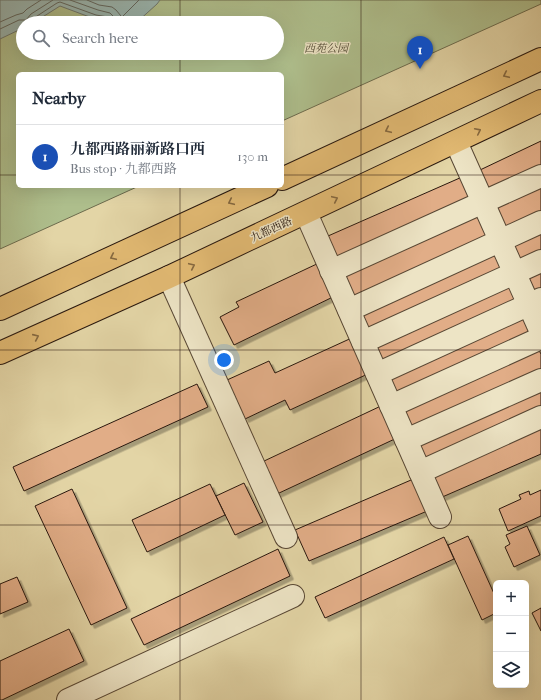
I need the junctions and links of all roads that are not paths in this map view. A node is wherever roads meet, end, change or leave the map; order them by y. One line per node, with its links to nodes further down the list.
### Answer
1 (541, 59): 5 (main road, one-way to 5)
2 (541, 101): 3 (main road, 九都西路, one-way to 2)
3 (456, 142): 7 (street); 8 (main road, 九都西路, one-way to 3)
4 (541, 176): 7 (street)
5 (284, 178)
6 (263, 188): 16 (main road, one-way to 16)
7 (483, 202): 10 (street); 12 (street)
8 (306, 213): 12 (street); 14 (main road, 九都西路, one-way to 8)
9 (541, 222): 10 (street)
10 (500, 241): 13 (street); 17 (street)
11 (541, 261): 13 (street)
12 (331, 271): 17 (street)
13 (515, 274): 15 (street); 20 (street)
14 (169, 276): 21 (main road, 九都西路, one-way to 14); 29 (street)
15 (535, 302): 18 (street); 22 (street)
16 (0, 309)
17 (349, 310): 20 (street)
18 (541, 332)
19 (541, 338): 24 (street)
20 (363, 342): 22 (street)
21 (0, 353)
22 (377, 374): 24 (street)
23 (541, 380): 26 (street)
24 (391, 406): 26 (street)
25 (541, 417): 27 (street)
26 (406, 440): 27 (street)
27 (420, 472): 28 (street)
28 (440, 516)
29 (286, 537)
30 (293, 596): 31 (street)
31 (68, 700)

